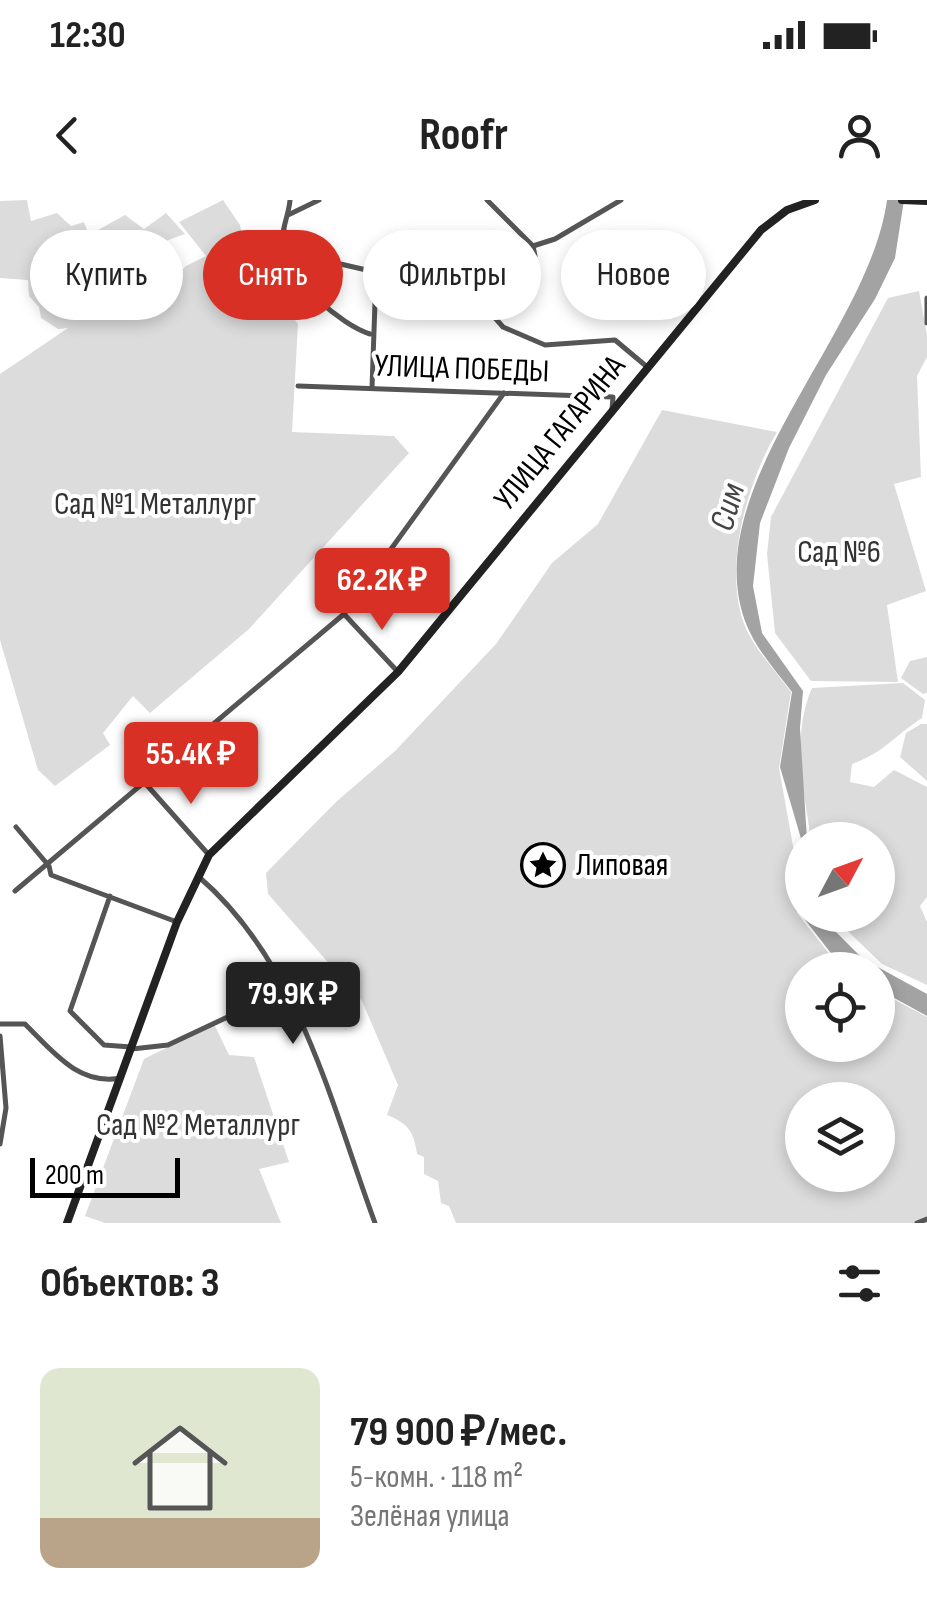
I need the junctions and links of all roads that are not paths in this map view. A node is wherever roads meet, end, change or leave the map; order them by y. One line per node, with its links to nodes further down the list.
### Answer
1 (290, 200): 9 (street)
2 (319, 200): 9 (street)
3 (487, 200): 11 (street)
4 (621, 200): 12 (street)
5 (815, 200): 19 (street, УЛИЦА ГАГАРИНА)
6 (902, 200): 8 (street)
7 (927, 201): 8 (street)
8 (913, 202)
9 (288, 215): 10 (street)
10 (284, 230)
11 (517, 230)
12 (541, 244)
13 (927, 298): 17 (street)
14 (340, 320): 18 (street)
15 (371, 320): 18 (street)
16 (497, 320): 19 (street)
17 (927, 324)
18 (370, 334): 21 (street)
19 (646, 366): 23 (street, УЛИЦА ГАГАРИНА)
20 (298, 386): 21 (street, УЛИЦА ПОБЕДЫ)
21 (372, 388): 22 (street, УЛИЦА ПОБЕДЫ)
22 (504, 394): 23 (street, УЛИЦА ПОБЕДЫ); 24 (street)
23 (612, 409): 25 (street, УЛИЦА ГАГАРИНА)
24 (344, 614): 25 (street); 26 (street)
25 (398, 672): 28 (street, УЛИЦА ГАГАРИНА)
26 (144, 782): 28 (street); 29 (street)
27 (16, 828): 29 (street)
28 (210, 855): 30 (street, УЛИЦА ГАГАРИНА)
29 (49, 866): 31 (street); 32 (street)
30 (197, 875): 33 (street, УЛИЦА ГАГАРИНА); 34 (street)
31 (16, 891)
32 (110, 896): 33 (street); 37 (street)
33 (178, 922): 37 (street, УЛИЦА ГАГАРИНА)
34 (283, 991): 37 (street); 42 (street)
35 (0, 1024): 38 (street)
36 (0, 1036): 39 (street)
37 (132, 1048): 38 (street, УЛИЦА ГАГАРИНА)
38 (121, 1078): 41 (street, УЛИЦА ГАГАРИНА)
39 (0, 1144)
40 (927, 1219): 43 (street)
41 (67, 1223)
42 (376, 1223)
43 (917, 1223)

